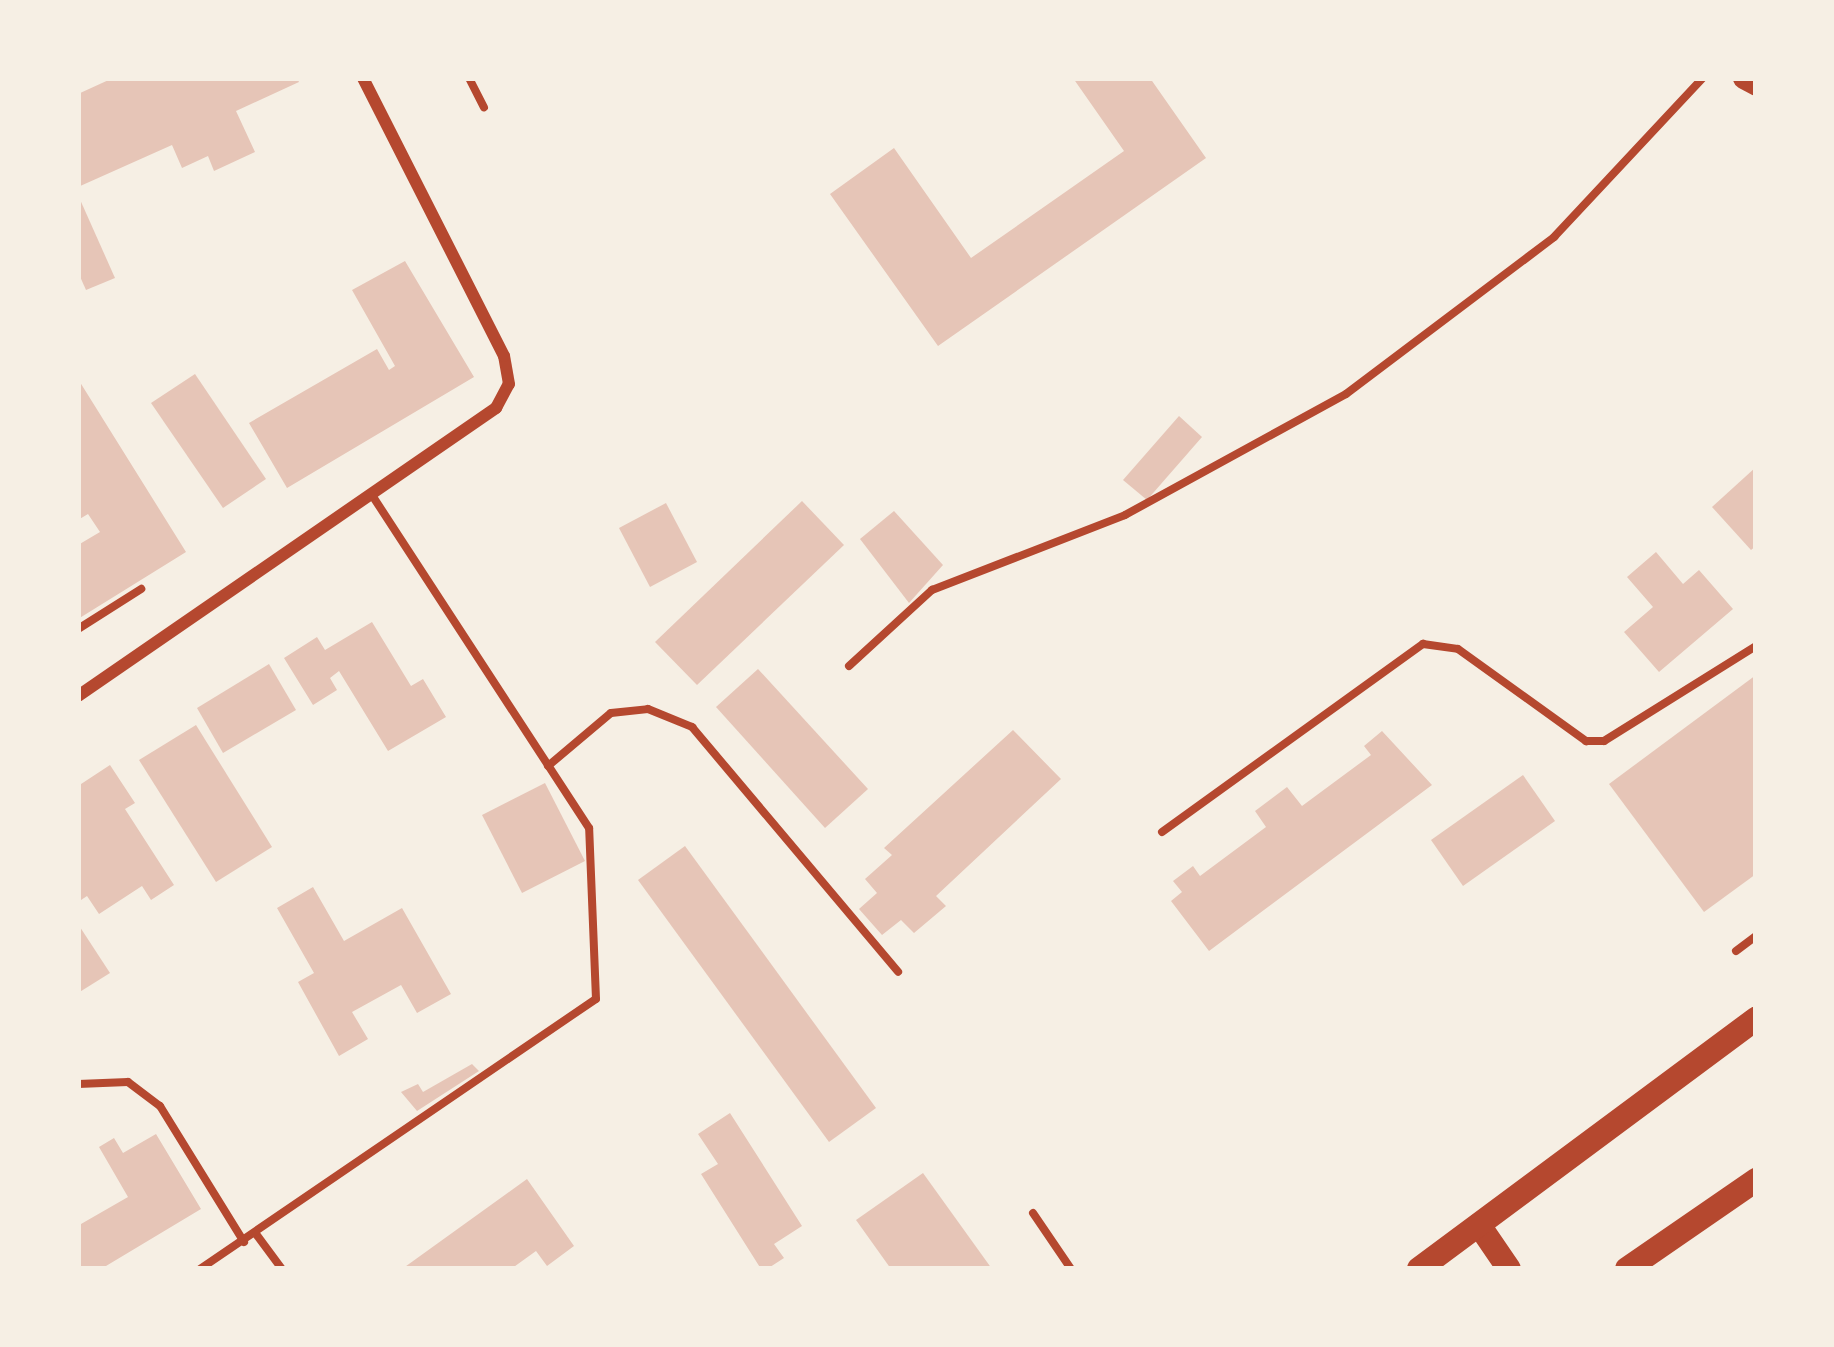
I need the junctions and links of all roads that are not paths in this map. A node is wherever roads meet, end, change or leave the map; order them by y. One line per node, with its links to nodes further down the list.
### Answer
1 (363, 78): 7 (street)
2 (469, 78): 6 (lane)
3 (1702, 78): 11 (lane)
4 (1743, 78): 5 (street)
5 (1756, 86)
6 (484, 107)
7 (371, 494): 12 (street); 13 (lane)
8 (141, 589): 9 (lane)
9 (78, 629)
10 (1756, 646): 14 (lane)
11 (849, 666)
12 (78, 696)
13 (548, 766): 17 (lane); 23 (lane)
14 (1162, 832)
15 (1756, 936): 16 (lane)
16 (1736, 951)
17 (898, 972)
18 (1756, 1019): 22 (main road)
19 (78, 1084): 24 (lane)
20 (1756, 1180): 30 (main road)
21 (1033, 1213): 27 (lane)
22 (1479, 1225): 28 (main road); 29 (main road)
23 (256, 1234): 24 (lane); 26 (lane)
24 (244, 1242): 25 (lane)
25 (200, 1269)
26 (282, 1269)
27 (1071, 1269)
28 (1419, 1269)
29 (1509, 1269)
30 (1627, 1269)

